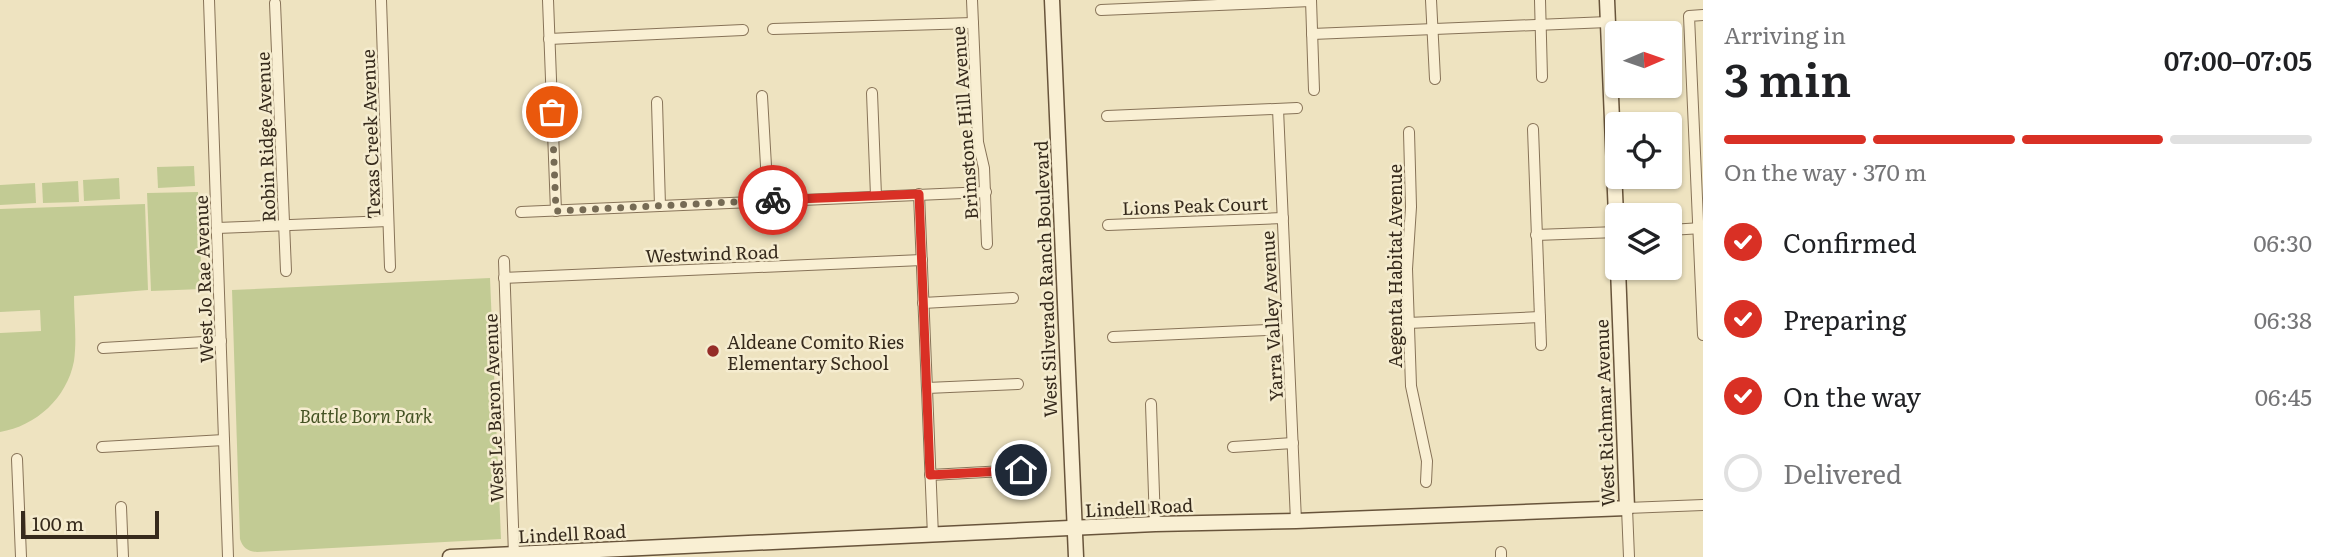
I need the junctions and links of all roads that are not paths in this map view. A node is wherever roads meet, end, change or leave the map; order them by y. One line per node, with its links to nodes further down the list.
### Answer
1 (209, 0): 46 (street, West Jo Rae Avenue)
2 (381, 0): 43 (street, Texas Creek Avenue)
3 (548, 0): 21 (street)
4 (972, 0): 15 (street, Brimstone Hill Avenue)
5 (1052, 0): 84 (street, West Silverado Ranch Boulevard)
6 (1431, 0): 19 (street)
7 (1540, 0): 16 (street)
8 (1607, 0): 13 (street)
9 (1311, 1): 11 (street); 20 (street)
10 (275, 2): 45 (street, Robin Ridge Avenue)
11 (1101, 10)
12 (1703, 16): 47 (street)
13 (1608, 21)
14 (1605, 22): 16 (street)
15 (972, 23): 17 (street); 34 (street, Brimstone Hill Avenue)
16 (1541, 25): 19 (street); 22 (street)
17 (773, 29)
18 (743, 30): 21 (street)
19 (1432, 30): 20 (street); 23 (street)
20 (1312, 34): 24 (street)
21 (549, 39): 40 (street)
22 (1542, 77)
23 (1435, 79)
24 (1314, 90)
25 (872, 93): 36 (street)
26 (762, 96): 37 (street)
27 (1611, 98): 38 (street)
28 (657, 102): 39 (street)
29 (1297, 108): 30 (street)
30 (1278, 109): 31 (street); 42 (street, Yarra Valley Avenue)
31 (1107, 116)
32 (1532, 129): 50 (street)
33 (1409, 132): 61 (street, Aegenta Habitat Avenue)
34 (986, 192): 35 (street); 51 (street, Brimstone Hill Avenue)
35 (919, 194): 36 (street); 52 (street)
36 (876, 196): 37 (street)
37 (768, 201): 39 (street)
38 (1616, 203)
39 (660, 206): 40 (street)
40 (556, 211): 41 (street)
41 (521, 212)
42 (1283, 218): 44 (street, Lions Peak Court); 62 (street, Yarra Valley Avenue)
43 (388, 221): 45 (street); 54 (street, Texas Creek Avenue)
44 (1108, 225)
45 (284, 226): 46 (street); 55 (street, Robin Ridge Avenue)
46 (217, 228): 65 (street, West Jo Rae Avenue)
47 (1701, 228): 48 (street); 63 (street)
48 (1682, 229)
49 (1605, 232): 50 (street)
50 (1536, 235): 60 (street)
51 (987, 244)
52 (922, 260): 56 (street, Westwind Road); 59 (street)
53 (503, 261): 56 (street, West Le Baron Avenue)
54 (390, 267)
55 (286, 271)
56 (504, 278): 86 (street, West Le Baron Avenue)
57 (1618, 280): 81 (street, West Richmar Avenue)
58 (1013, 298): 59 (street)
59 (923, 303): 69 (street)
60 (1540, 317): 61 (street); 66 (street)
61 (1408, 323): 78 (street, Aegenta Habitat Avenue)
62 (1286, 329): 64 (street); 72 (street, Yarra Valley Avenue)
63 (1703, 335)
64 (1113, 337)
65 (221, 341): 67 (street); 71 (street, West Jo Rae Avenue)
66 (1541, 345)
67 (103, 348)
68 (1018, 384): 69 (street)
69 (927, 388): 77 (street)
70 (1152, 404): 83 (street)
71 (224, 440): 73 (street); 89 (street, West Jo Rae Avenue)
72 (1293, 443): 74 (street); 82 (street, Yarra Valley Avenue)
73 (102, 447)
74 (1233, 447)
75 (17, 459): 87 (street)
76 (1021, 470): 77 (street)
77 (930, 475): 85 (street)
78 (1426, 482)
79 (1703, 505): 81 (street, Lindell Road)
80 (121, 507): 88 (street)
81 (1627, 508): 82 (street, Lindell Road); 92 (street, West Richmar Avenue)
82 (1296, 521): 83 (street, Lindell Road)
83 (1155, 524): 84 (street, Lindell Road)
84 (1075, 530): 85 (street, Lindell Road); 91 (street, West Silverado Ranch Boulevard)
85 (933, 536): 86 (street, Lindell Road)
86 (514, 555): 90 (street, Lindell Road)
87 (21, 557)
88 (123, 557)
89 (228, 557)
90 (450, 557)
91 (1076, 557)
92 (1629, 557)

